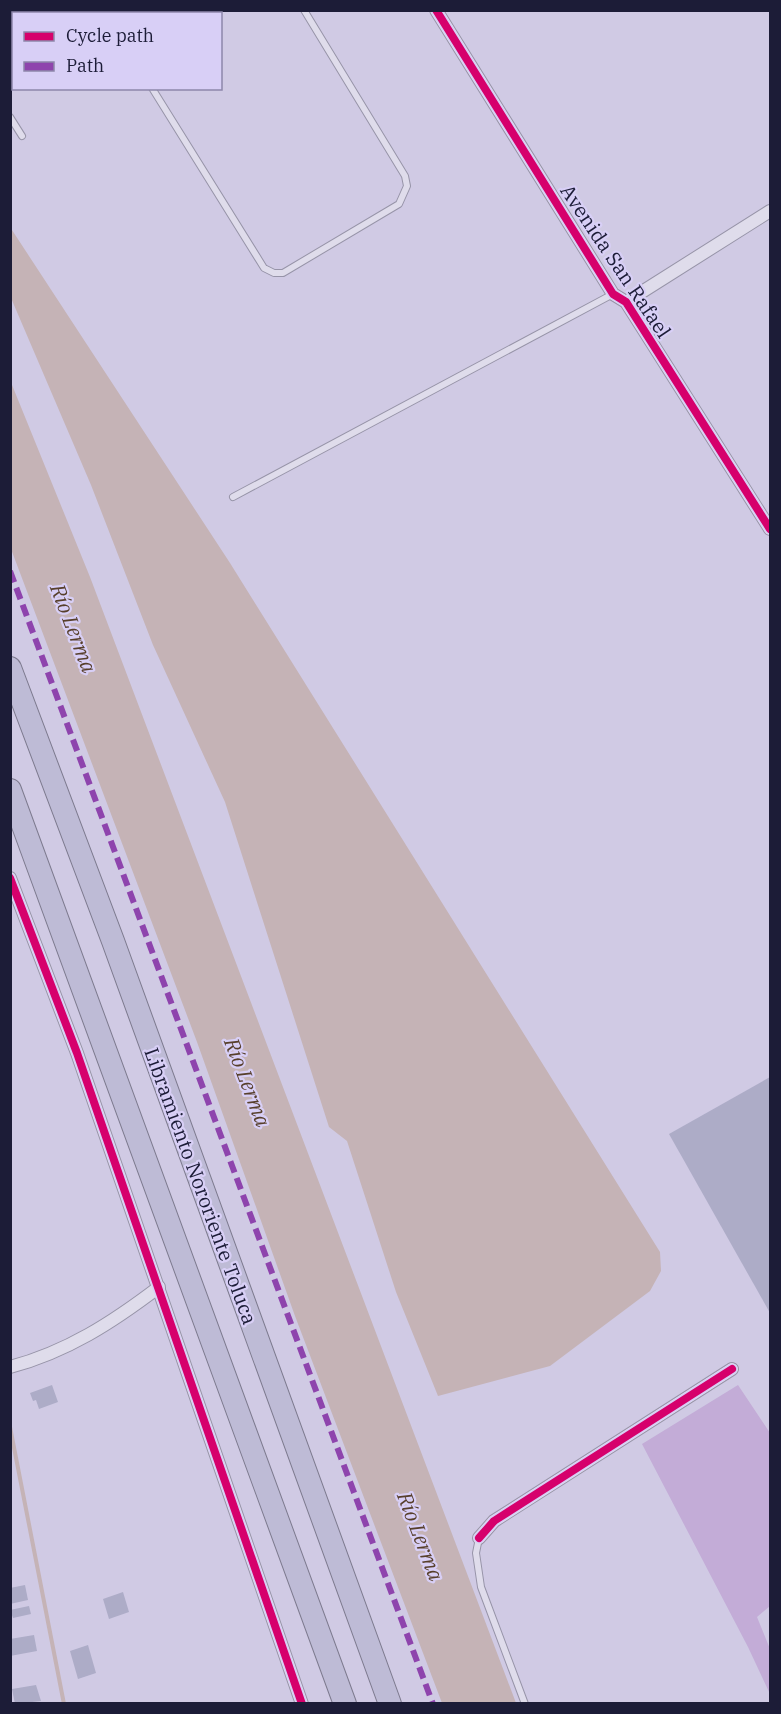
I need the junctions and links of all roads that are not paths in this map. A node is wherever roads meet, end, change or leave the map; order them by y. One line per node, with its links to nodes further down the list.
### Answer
1 (304, 10): 3 (lane)
2 (436, 10): 7 (street, Avenida San Rafael)
3 (153, 90)
4 (10, 117): 5 (lane)
5 (22, 136)
6 (771, 211): 8 (street)
7 (613, 294): 8 (street, Avenida San Rafael); 9 (lane)
8 (626, 302): 10 (street, Avenida San Rafael)
9 (233, 497)
10 (771, 529)
11 (10, 668): 20 (highway, Libramiento Nororiente Toluca)
12 (10, 790): 19 (highway)
13 (10, 878): 14 (street)
14 (159, 1287): 15 (street); 18 (street)
15 (10, 1367)
16 (732, 1369): 17 (street)
17 (479, 1538): 21 (lane)
18 (302, 1704)
19 (345, 1704)
20 (390, 1704)
21 (525, 1704)

